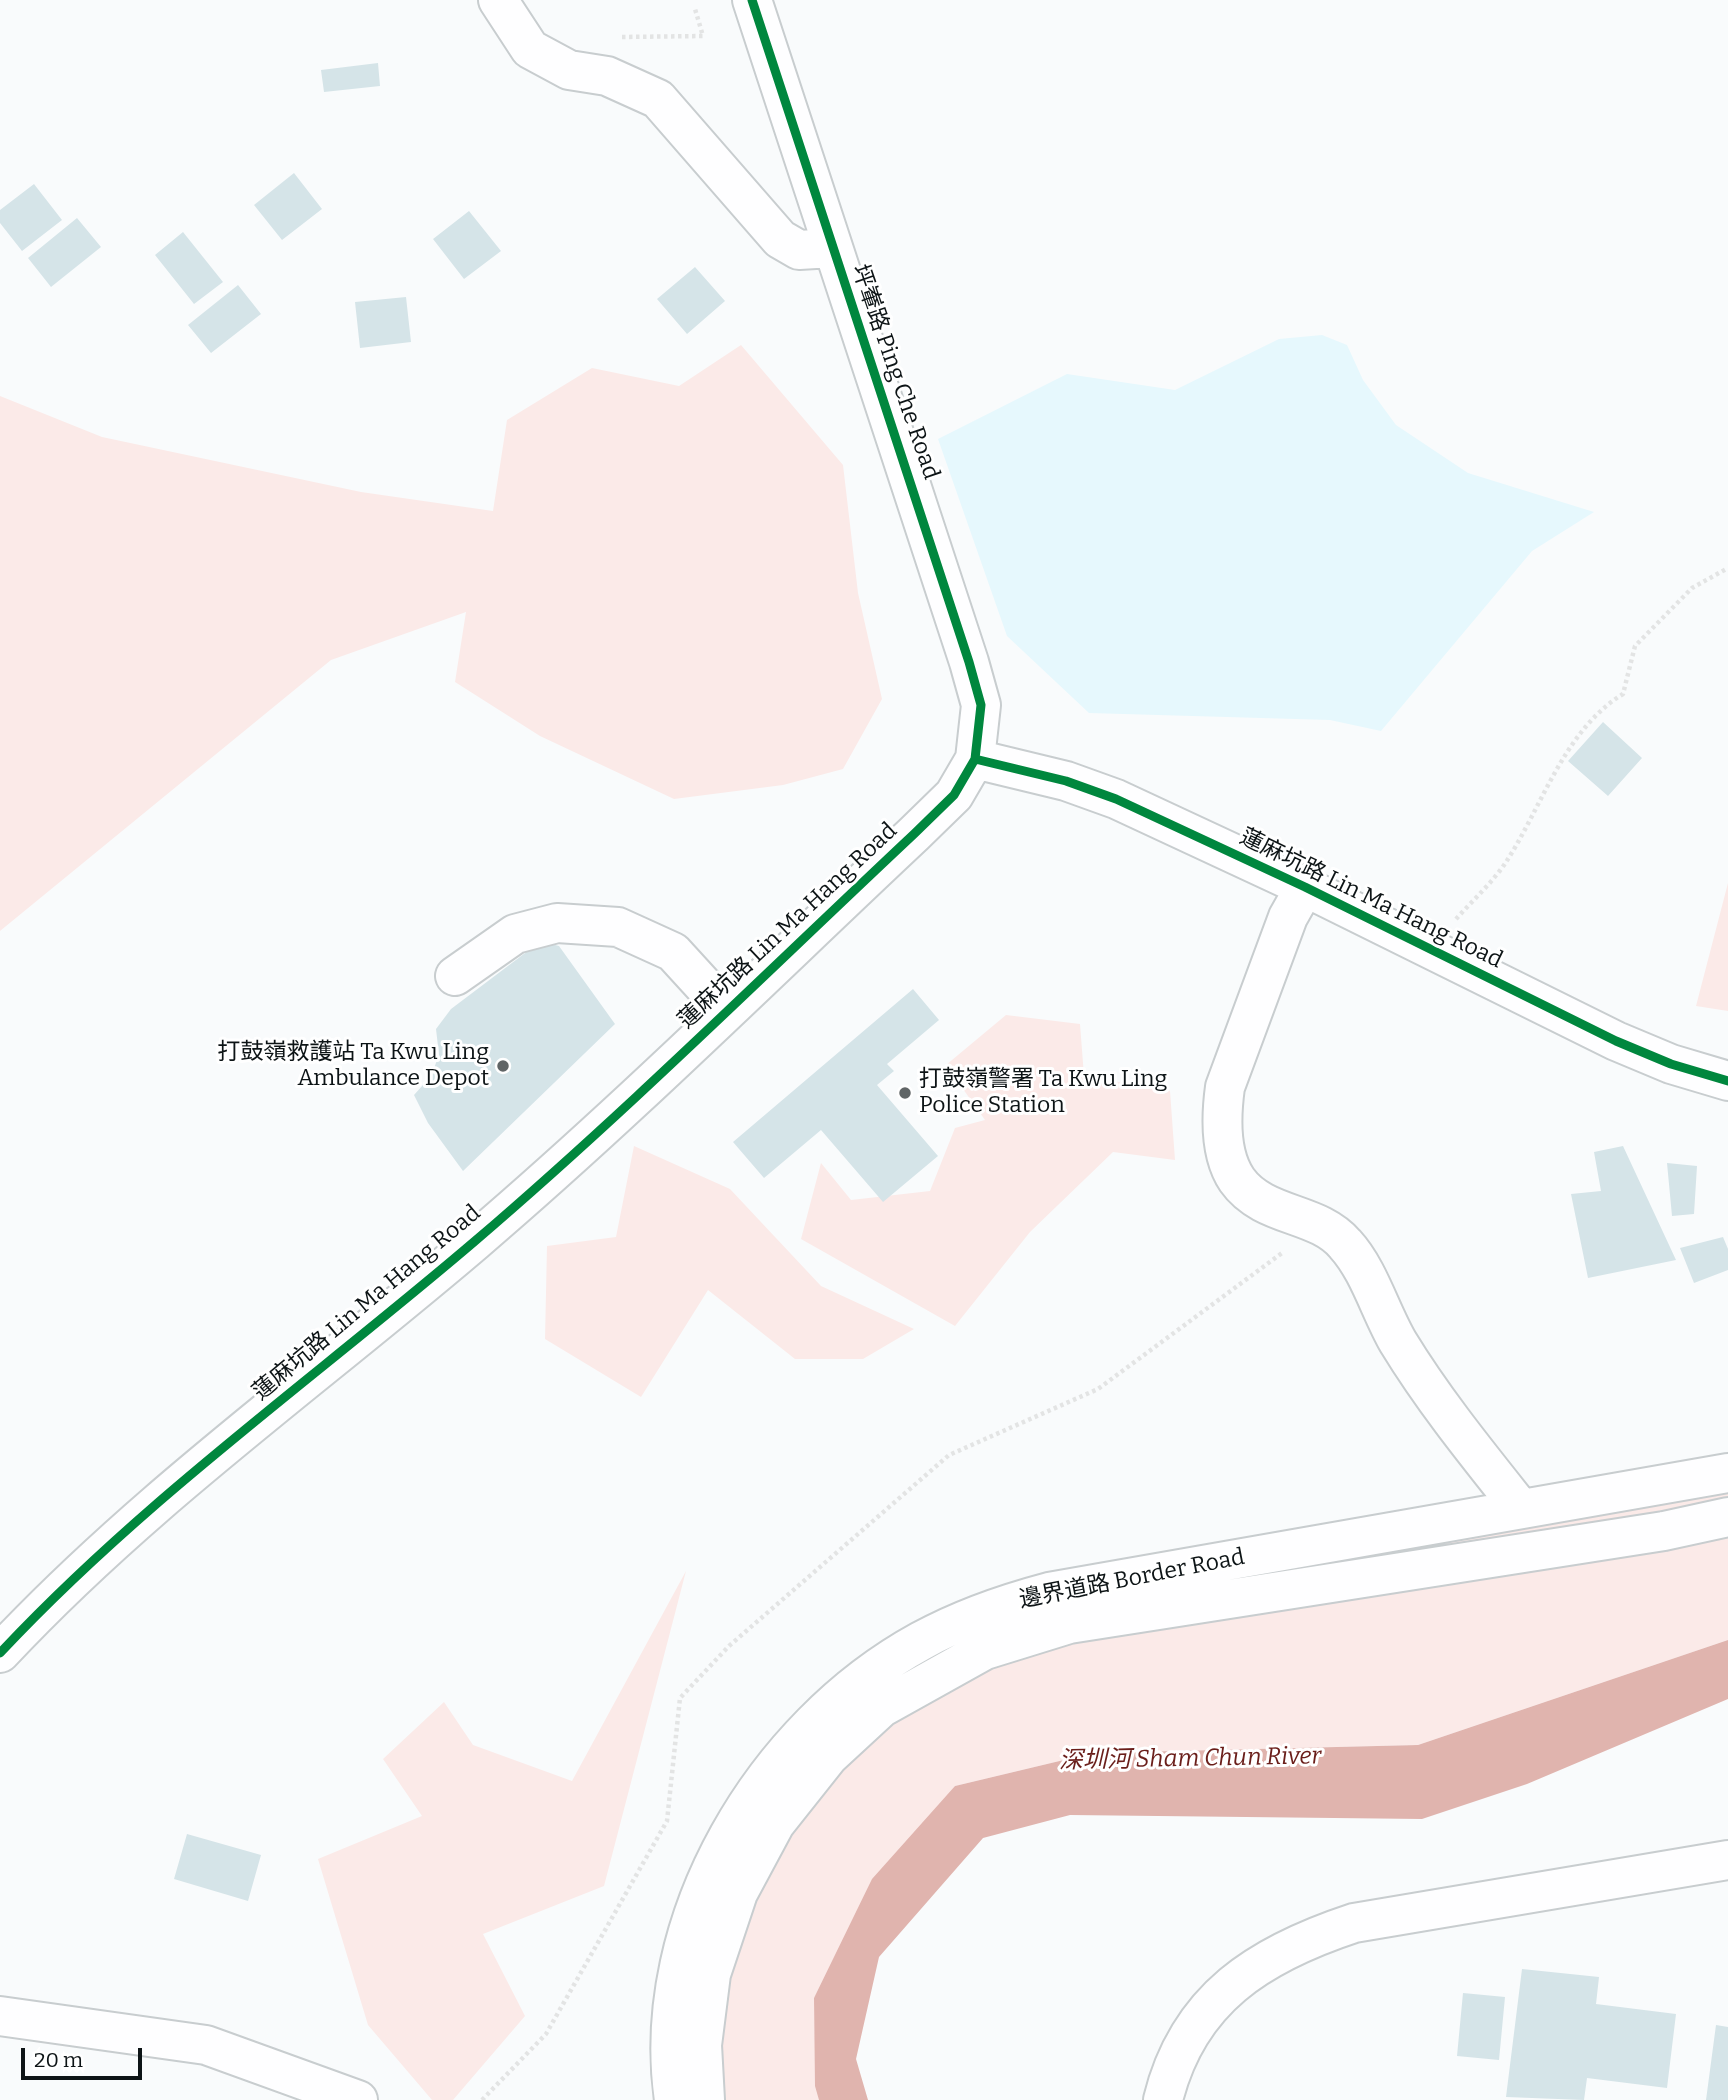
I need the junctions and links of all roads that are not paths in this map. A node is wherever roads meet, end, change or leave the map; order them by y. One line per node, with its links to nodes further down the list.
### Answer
1 (498, 0): 3 (street)
2 (752, 0): 3 (street, 坪輋路 Ping Che Road)
3 (832, 248): 4 (street, 坪輋路 Ping Che Road)
4 (975, 759): 5 (street, 蓮麻坑路 Lin Ma Hang Road); 7 (street, 蓮麻坑路 Lin Ma Hang Road)
5 (1305, 887): 8 (street, 蓮麻坑路 Lin Ma Hang Road); 10 (street)
6 (455, 976): 7 (street)
7 (726, 1010): 12 (street, 蓮麻坑路 Lin Ma Hang Road)
8 (1728, 1081)
9 (1728, 1473): 10 (street, 邊界道路 Border Road)
10 (1521, 1509): 16 (street, 邊界道路 Border Road)
11 (1728, 1517): 17 (street)
12 (0, 1653)
13 (1728, 1860): 18 (street)
14 (0, 2016): 15 (street)
15 (358, 2100)
16 (674, 2100)
17 (705, 2100)
18 (1163, 2100)

